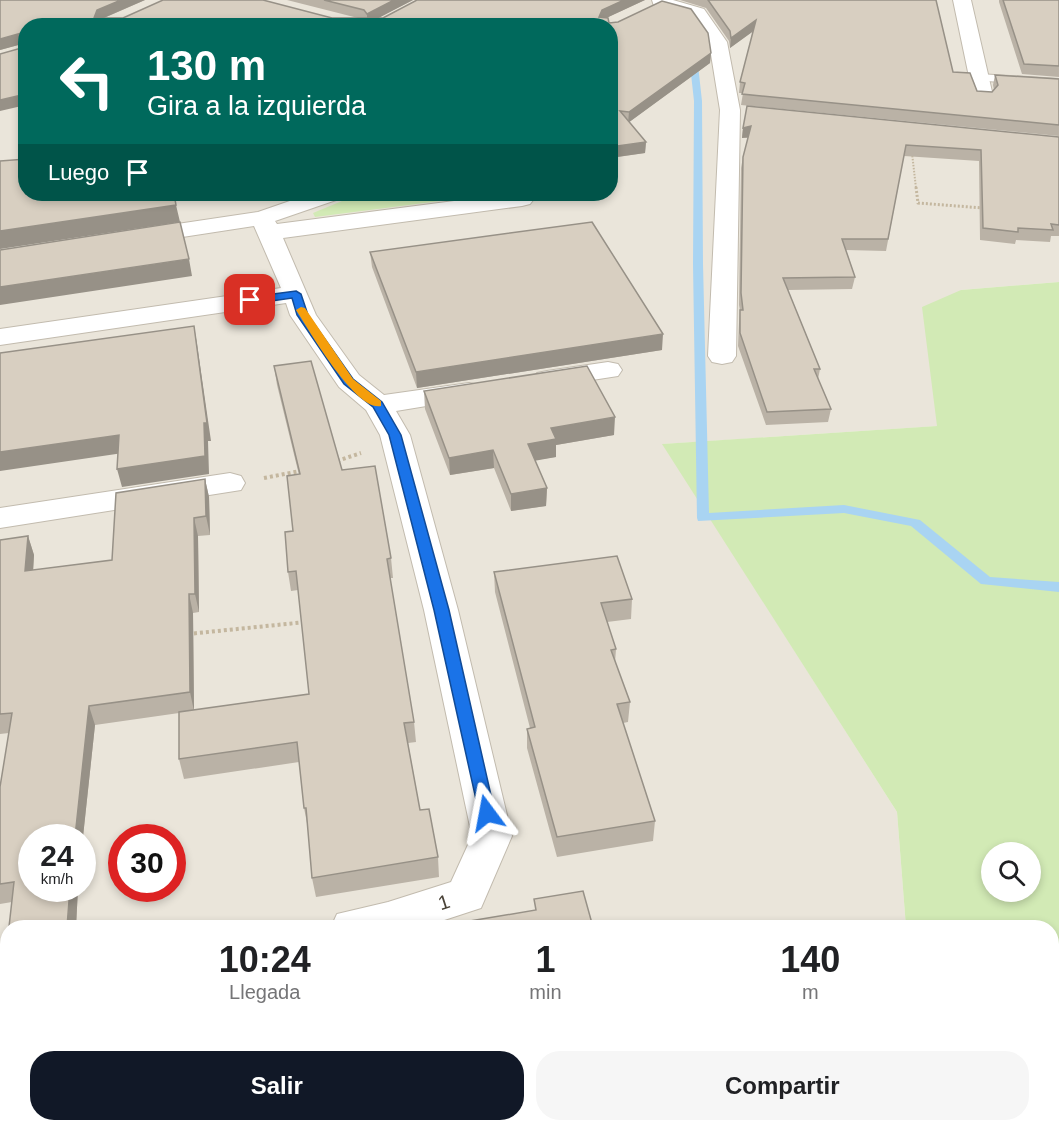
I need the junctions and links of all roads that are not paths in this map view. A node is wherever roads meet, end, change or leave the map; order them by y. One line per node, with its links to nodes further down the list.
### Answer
1 (962, 0): 4 (street)
2 (655, 5): 11 (street)
3 (1059, 83): 4 (lane)
4 (981, 87)
5 (316, 201): 7 (street)
6 (502, 201): 7 (street)
7 (264, 225): 8 (street); 9 (street)
8 (114, 240)
9 (296, 294): 10 (street); 13 (street)
10 (0, 337)
11 (722, 356)
12 (608, 370): 13 (street)
13 (378, 405): 16 (street, 1)
14 (230, 483): 15 (street)
15 (0, 518)
16 (388, 920)

